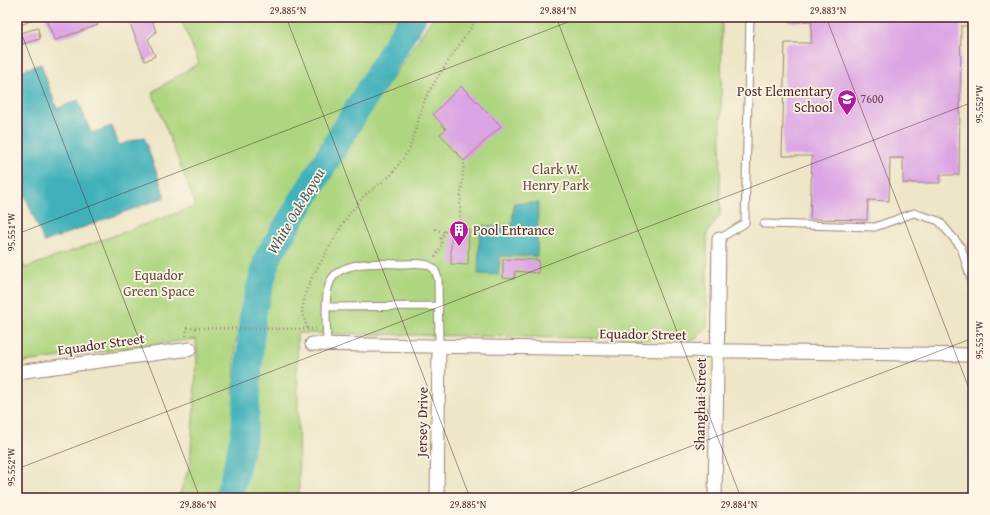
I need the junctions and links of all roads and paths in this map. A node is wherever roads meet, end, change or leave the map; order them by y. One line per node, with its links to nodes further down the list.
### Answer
1 (29, 17): 4 (lane)
2 (478, 17): 14 (path)
3 (750, 17): 9 (lane)
4 (17, 22)
5 (464, 161): 8 (path)
6 (764, 224): 11 (lane)
7 (435, 228): 8 (path)
8 (445, 233): 10 (path)
9 (719, 239): 20 (street, Shanghai Street)
10 (429, 265): 12 (lane); 13 (lane)
11 (973, 286)
12 (439, 306): 13 (lane); 18 (lane)
13 (327, 307): 15 (lane)
14 (307, 328): 15 (path); 19 (path)
15 (327, 329): 17 (lane)
16 (312, 344): 17 (street, Equador Street)
17 (326, 344): 18 (street, Equador Street)
18 (439, 346): 20 (street, Equador Street); 23 (street, Jersey Drive)
19 (186, 350): 22 (street, Equador Street)
20 (717, 351): 21 (street, Equador Street); 24 (street, Shanghai Street)
21 (973, 355)
22 (17, 372)
23 (437, 498)
24 (715, 498)

